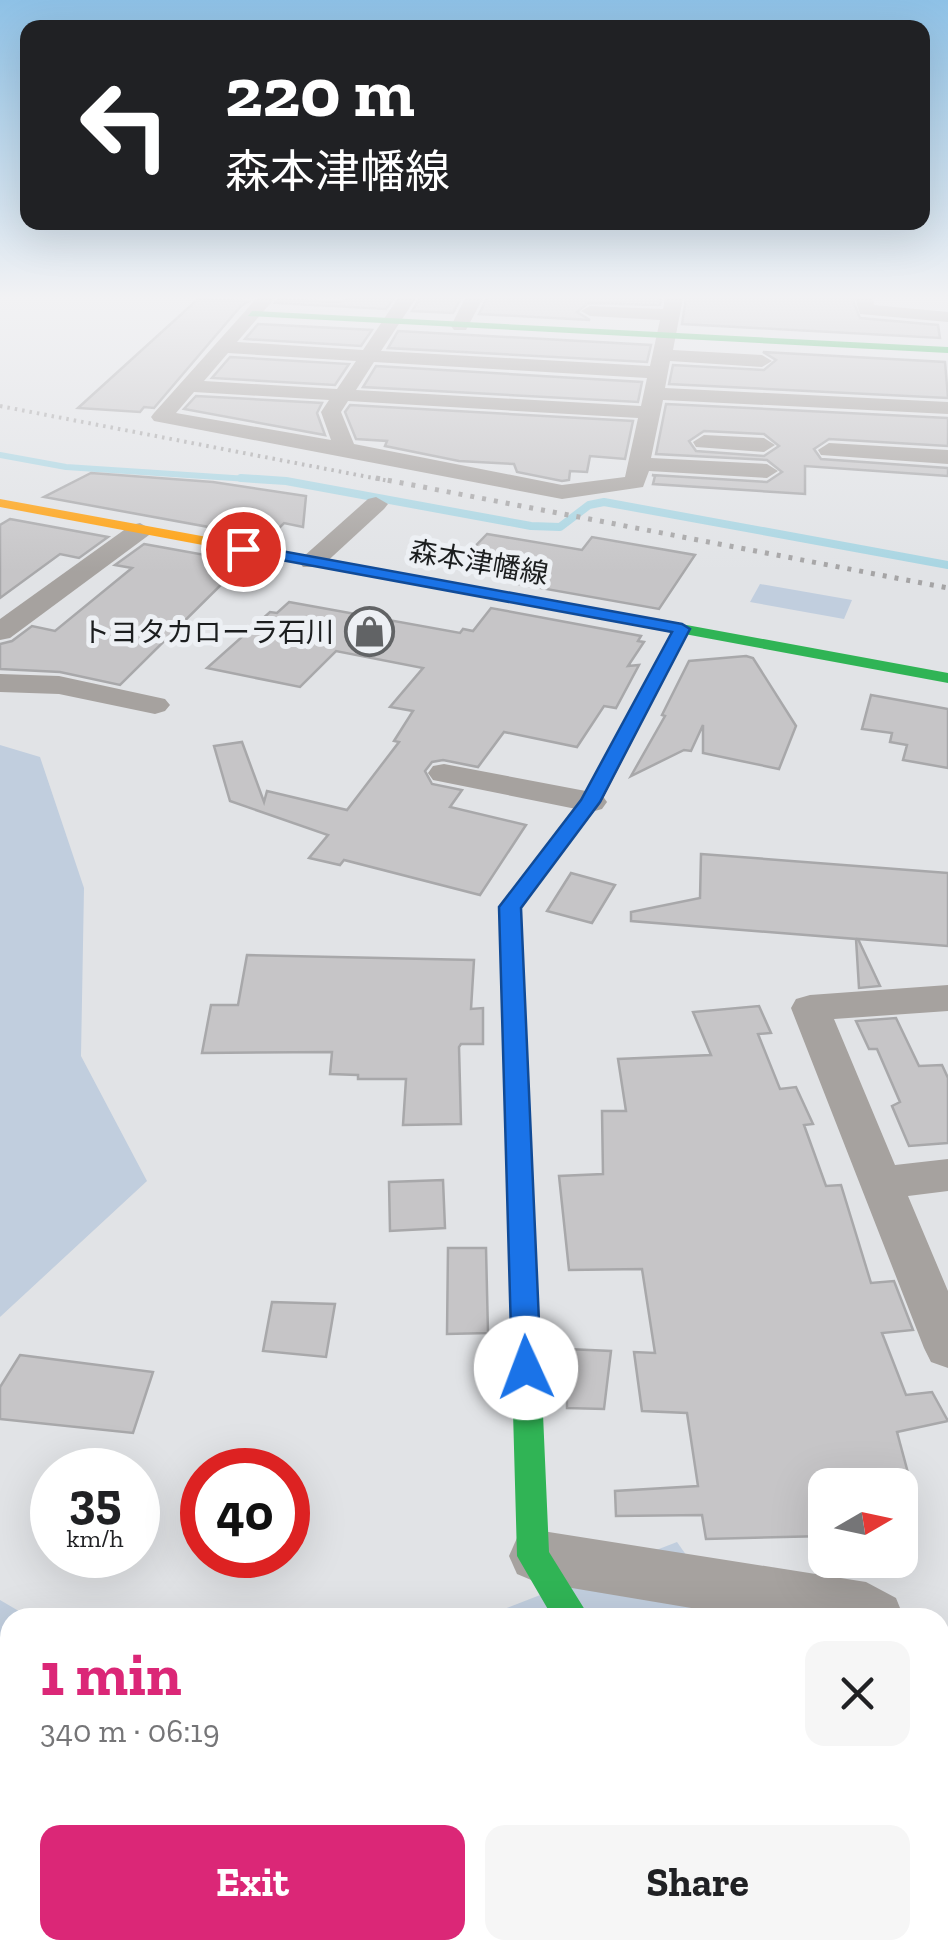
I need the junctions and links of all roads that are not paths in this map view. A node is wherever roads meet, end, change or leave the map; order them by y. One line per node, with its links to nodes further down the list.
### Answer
1 (185, 389): 11 (street)
2 (247, 389): 7 (street)
3 (347, 389): 7 (street)
4 (518, 389): 7 (street)
5 (664, 389): 9 (street)
6 (737, 389): 8 (street)
7 (343, 395): 11 (street)
8 (948, 408)
9 (666, 440): 10 (street); 14 (street)
10 (764, 444)
11 (344, 448): 14 (street)
12 (829, 450): 13 (street)
13 (948, 457)
14 (640, 464): 15 (street)
15 (767, 471)
16 (0, 503): 18 (street, 森本津幡線)
17 (376, 504): 19 (street)
18 (140, 530): 19 (street, 森本津幡線); 21 (street)
19 (312, 562): 20 (street, 森本津幡線)
20 (682, 629): 22 (street, 森本津幡線); 26 (street)
21 (0, 632)
22 (948, 678)
23 (0, 683): 24 (street)
24 (155, 706)
25 (444, 773): 26 (street)
26 (590, 802): 31 (street)
27 (948, 998): 29 (street)
28 (948, 1175): 29 (street)
29 (882, 1183): 30 (street)
30 (948, 1348)
31 (533, 1556): 32 (street); 33 (street)
32 (567, 1608)
33 (860, 1608)

